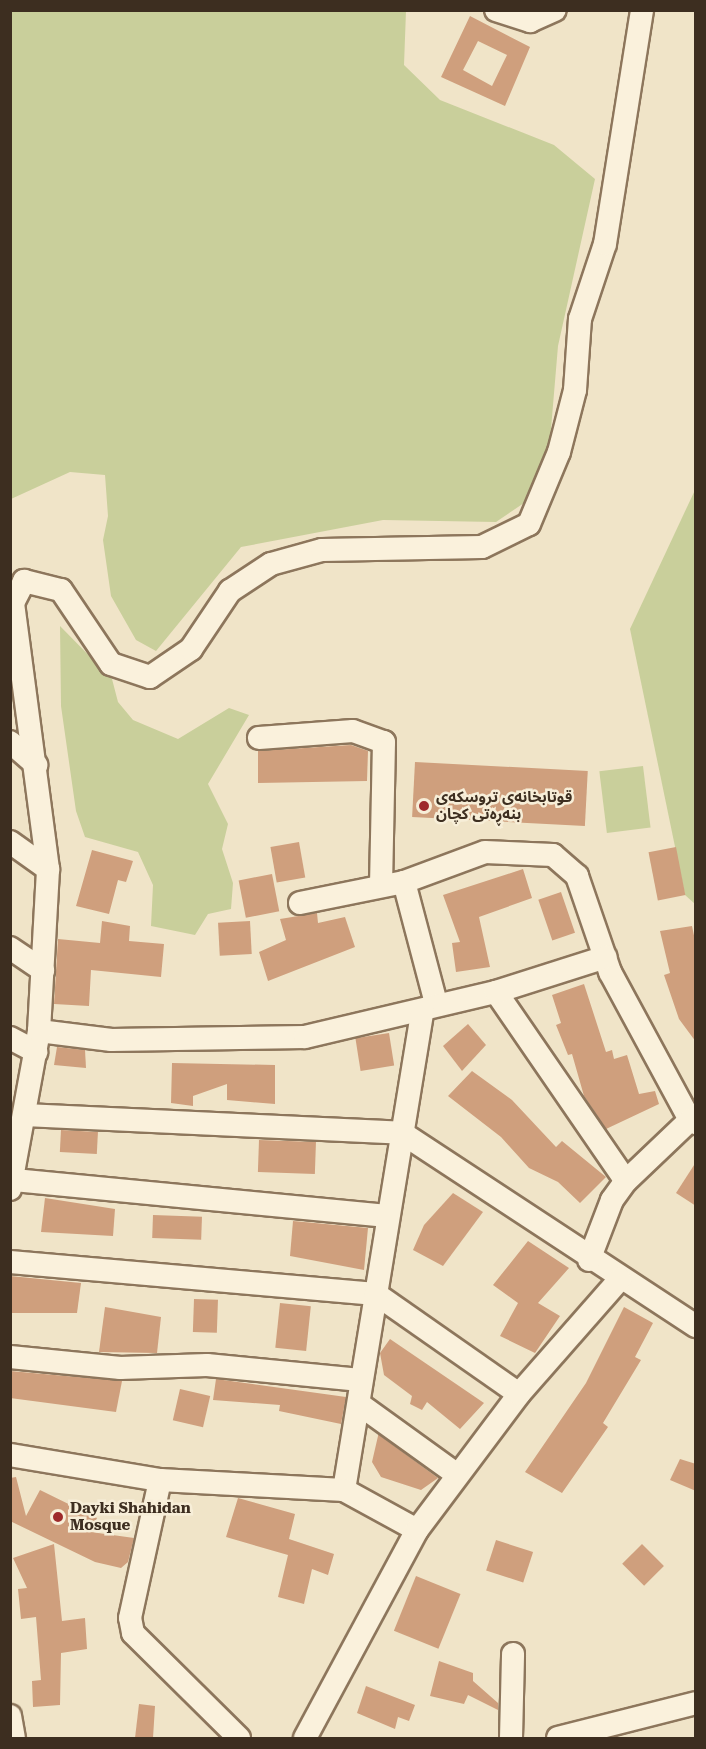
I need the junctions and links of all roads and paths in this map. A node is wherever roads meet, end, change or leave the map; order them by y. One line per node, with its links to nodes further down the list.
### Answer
1 (496, 10): 2 (street)
2 (555, 10)
3 (642, 10): 6 (street)
4 (259, 738): 10 (street)
5 (10, 742): 6 (street)
6 (36, 765): 8 (street)
7 (10, 842): 8 (street)
8 (48, 869): 14 (street)
9 (404, 882): 10 (street); 13 (street); 16 (street)
10 (381, 885): 11 (street)
11 (300, 903)
12 (10, 948): 14 (street)
13 (606, 957): 15 (street); 20 (street)
14 (43, 970): 18 (street)
15 (496, 992): 16 (street); 23 (street)
16 (429, 1006): 18 (street); 21 (street)
17 (10, 1038): 18 (street)
18 (37, 1042): 19 (street)
19 (25, 1116): 21 (street); 22 (street)
20 (693, 1121): 23 (street)
21 (402, 1133): 25 (street); 26 (street)
22 (14, 1155): 24 (street)
23 (626, 1181): 26 (street)
24 (12, 1184): 25 (street)
25 (387, 1216): 29 (street)
26 (589, 1260): 28 (street)
27 (10, 1262): 29 (street)
28 (620, 1279): 30 (street); 33 (street)
29 (376, 1294): 32 (street); 33 (street)
30 (696, 1326)
31 (10, 1356): 32 (street)
32 (360, 1380): 34 (street)
33 (519, 1394): 36 (street)
34 (359, 1404): 36 (street); 38 (street)
35 (10, 1455): 37 (street)
36 (456, 1474): 39 (street)
37 (160, 1480): 38 (street); 44 (street)
38 (344, 1490): 39 (street)
39 (417, 1530): 45 (street)
40 (513, 1654): 46 (street)
41 (696, 1703): 47 (street)
42 (10, 1716): 43 (street)
43 (14, 1738)
44 (239, 1738)
45 (305, 1738)
46 (511, 1738)
47 (558, 1738)

